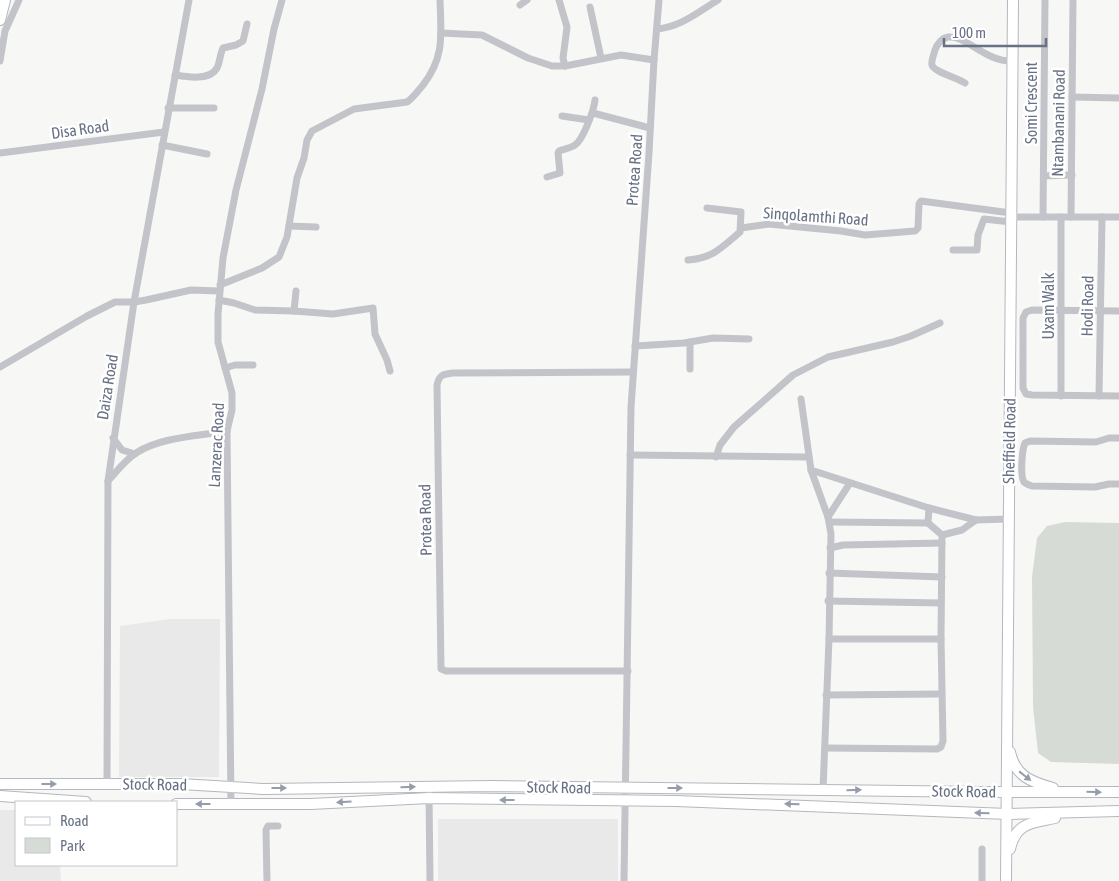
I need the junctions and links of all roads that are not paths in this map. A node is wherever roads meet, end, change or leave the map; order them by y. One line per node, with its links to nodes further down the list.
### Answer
1 (5, 0): 15 (main road)
2 (19, 0): 21 (street)
3 (189, 0): 24 (street, Daiza Road)
4 (440, 0): 18 (street)
5 (527, 0): 13 (street)
6 (560, 0): 23 (street)
7 (659, 0): 17 (street, Protea Road)
8 (718, 0): 17 (street)
9 (1013, 0): 22 (main road, Sheffield Road)
10 (1045, 0): 39 (street, Somi Crescent)
11 (1073, 0): 26 (street, Ntambanani Road)
12 (281, 3): 53 (street, Lanzerac Road)
13 (520, 5)
14 (590, 7): 19 (street)
15 (0, 20)
16 (247, 24): 24 (street)
17 (657, 29): 20 (street, Protea Road)
18 (441, 33): 23 (street); 48 (street)
19 (601, 58): 20 (street); 23 (street)
20 (654, 60): 33 (street, Protea Road)
21 (0, 61)
22 (1013, 61): 25 (street); 42 (main road, Sheffield Road)
23 (565, 66)
24 (175, 75): 29 (street, Daiza Road)
25 (965, 83)
26 (1072, 97): 27 (street); 38 (street, Ntambanani Road)
27 (1119, 98)
28 (595, 100): 32 (street)
29 (168, 108): 30 (street); 34 (street, Daiza Road)
30 (214, 108)
31 (562, 116): 32 (street)
32 (591, 116): 33 (street); 40 (street)
33 (650, 128): 64 (street, Protea Road)
34 (164, 132): 35 (street, Daiza Road); 36 (street, Disa Road)
35 (162, 145): 37 (street); 56 (street, Daiza Road)
36 (0, 153)
37 (207, 154)
38 (1072, 175): 39 (street); 45 (street, Ntambanani Road)
39 (1044, 176): 43 (street, Somi Crescent)
40 (547, 178)
41 (707, 208): 50 (street, Sinqolamthi Road)
42 (1011, 217): 43 (street, Sinqolamthi Road); 50 (street, Sinqolamthi Road); 51 (street); 89 (main road, Sheffield Road)
43 (1043, 217): 44 (street, Sinqolamthi Road)
44 (1061, 217): 45 (street, Sinqolamthi Road); 57 (street, Uxam Walk)
45 (1071, 217): 47 (street, Sinqolamthi Road)
46 (1119, 217): 47 (street, Sinqolamthi Road)
47 (1102, 218): 58 (street, Hodi Road)
48 (289, 226): 49 (street); 53 (street)
49 (316, 227)
50 (741, 228): 52 (street, Sinqolamthi Road)
51 (953, 250)
52 (688, 260)
53 (220, 288): 55 (street, Lanzerac Road); 56 (street)
54 (296, 291): 60 (street)
55 (219, 300): 60 (street); 67 (street, Lanzerac Road)
56 (134, 302): 66 (street); 76 (street, Daiza Road)
57 (1062, 310): 58 (street); 71 (street, Uxam Walk); 71 (street)
58 (1100, 310): 59 (street); 72 (street, Hodi Road)
59 (1119, 310)
60 (294, 311): 69 (street)
61 (940, 323): 80 (street)
62 (749, 339): 63 (street)
63 (690, 342): 64 (street); 68 (street)
64 (635, 346): 70 (street, Protea Road)
65 (253, 365): 67 (street)
66 (0, 367)
67 (225, 368): 75 (street, Lanzerac Road)
68 (690, 369)
69 (390, 371)
70 (633, 372): 79 (street, Protea Road); 99 (street, Protea Road)
71 (1061, 396): 72 (street)
72 (1099, 396): 73 (street)
73 (1119, 396)
74 (801, 399): 81 (street)
75 (227, 431): 78 (street); 106 (street, Lanzerac Road)
76 (113, 438): 78 (street); 83 (street, Daiza Road)
77 (1119, 438): 85 (street)
78 (135, 454): 83 (street)
79 (630, 455): 80 (street); 99 (street, Protea Road)
80 (716, 456): 81 (street)
81 (808, 457): 82 (street)
82 (811, 470): 84 (street); 87 (street)
83 (108, 481): 105 (street, Daiza Road)
84 (850, 483): 86 (street); 87 (street)
85 (1119, 484)
86 (930, 508): 88 (street); 90 (street)
87 (829, 520): 90 (street); 92 (street)
88 (976, 520): 89 (street); 91 (street)
89 (1009, 520): 102 (main road, Sheffield Road)
90 (928, 523): 91 (street)
91 (942, 539): 92 (street); 94 (street)
92 (830, 548): 93 (street)
93 (830, 573): 94 (street); 95 (street)
94 (942, 577): 96 (street)
95 (828, 601): 96 (street); 97 (street)
96 (941, 603): 98 (street)
97 (829, 639): 98 (street); 101 (street)
98 (941, 639): 100 (street)
99 (628, 671): 108 (street, Protea Road)
100 (941, 694): 101 (street); 103 (street)
101 (826, 695): 103 (street)
102 (1007, 734): 110 (main road, one-way to 110); 111 (main road, Sheffield Road)
103 (825, 748): 109 (street)
104 (0, 784): 105 (main road, Stock Road, one-way to 105)
105 (107, 784): 106 (main road, Stock Road)
106 (230, 786): 107 (main road, Stock Road, one-way to 107); 118 (street, Lanzerac Road)
107 (428, 786): 108 (main road, Stock Road); 114 (street)
108 (626, 788): 109 (main road, Stock Road, one-way to 109); 115 (street, Protea Road)
109 (823, 790): 111 (main road, Stock Road, one-way to 111)
110 (1070, 791): 111 (main road, Stock Road); 112 (main road, Stock Road, one-way to 112)
111 (1008, 792): 121 (main road, Sheffield Road)
112 (1119, 792)
113 (0, 796): 116 (main road)
114 (429, 798): 115 (main road, Stock Road, one-way to 114); 118 (main road, Stock Road, one-way to 118); 126 (street)
115 (625, 800): 121 (main road, Stock Road, one-way to 115); 127 (street, Protea Road)
116 (72, 801)
117 (178, 804): 118 (main road, Stock Road, one-way to 117)
118 (231, 805)
119 (1119, 811): 120 (main road, Stock Road)
120 (1080, 812): 121 (main road, Stock Road); 124 (main road)
121 (1008, 814): 124 (main road, Sheffield Road)
122 (278, 826): 125 (street)
123 (982, 849): 128 (street)
124 (1007, 870): 129 (main road, Sheffield Road)
125 (267, 881)
126 (430, 881)
127 (624, 881)
128 (982, 881)
129 (1006, 881)

